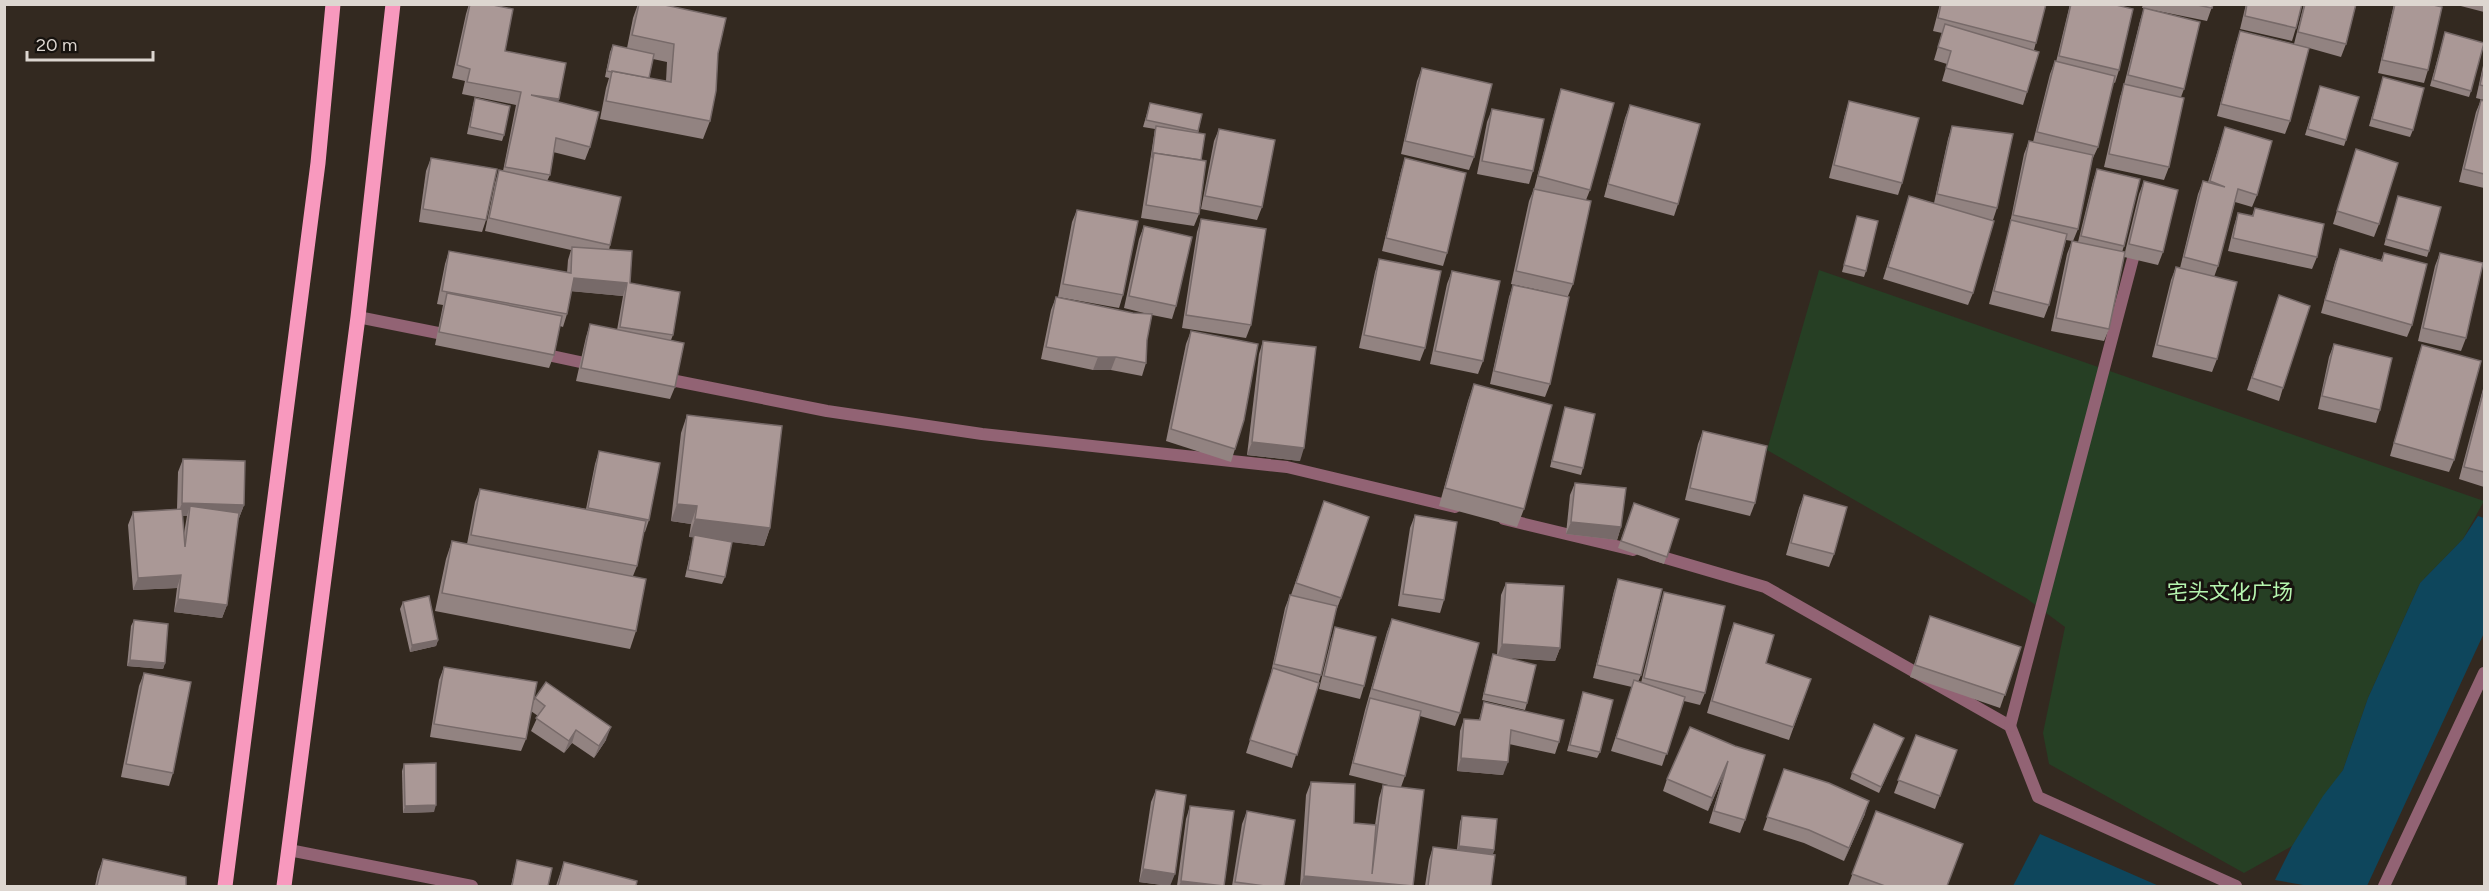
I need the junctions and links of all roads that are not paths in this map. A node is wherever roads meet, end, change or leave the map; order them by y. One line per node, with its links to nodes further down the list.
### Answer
1 (333, 4): 14 (main road)
2 (393, 4): 4 (main road)
3 (2141, 230): 12 (street)
4 (358, 317): 5 (street); 13 (main road)
5 (461, 338)
6 (530, 351): 7 (street)
7 (610, 368)
8 (645, 375): 9 (street)
9 (1470, 511)
10 (1492, 516): 12 (street)
11 (2484, 673): 18 (street)
12 (2010, 726): 17 (street)
13 (289, 850): 15 (main road); 16 (street)
14 (225, 886)
15 (284, 886)
16 (471, 886)
17 (2236, 886)
18 (2384, 886)

